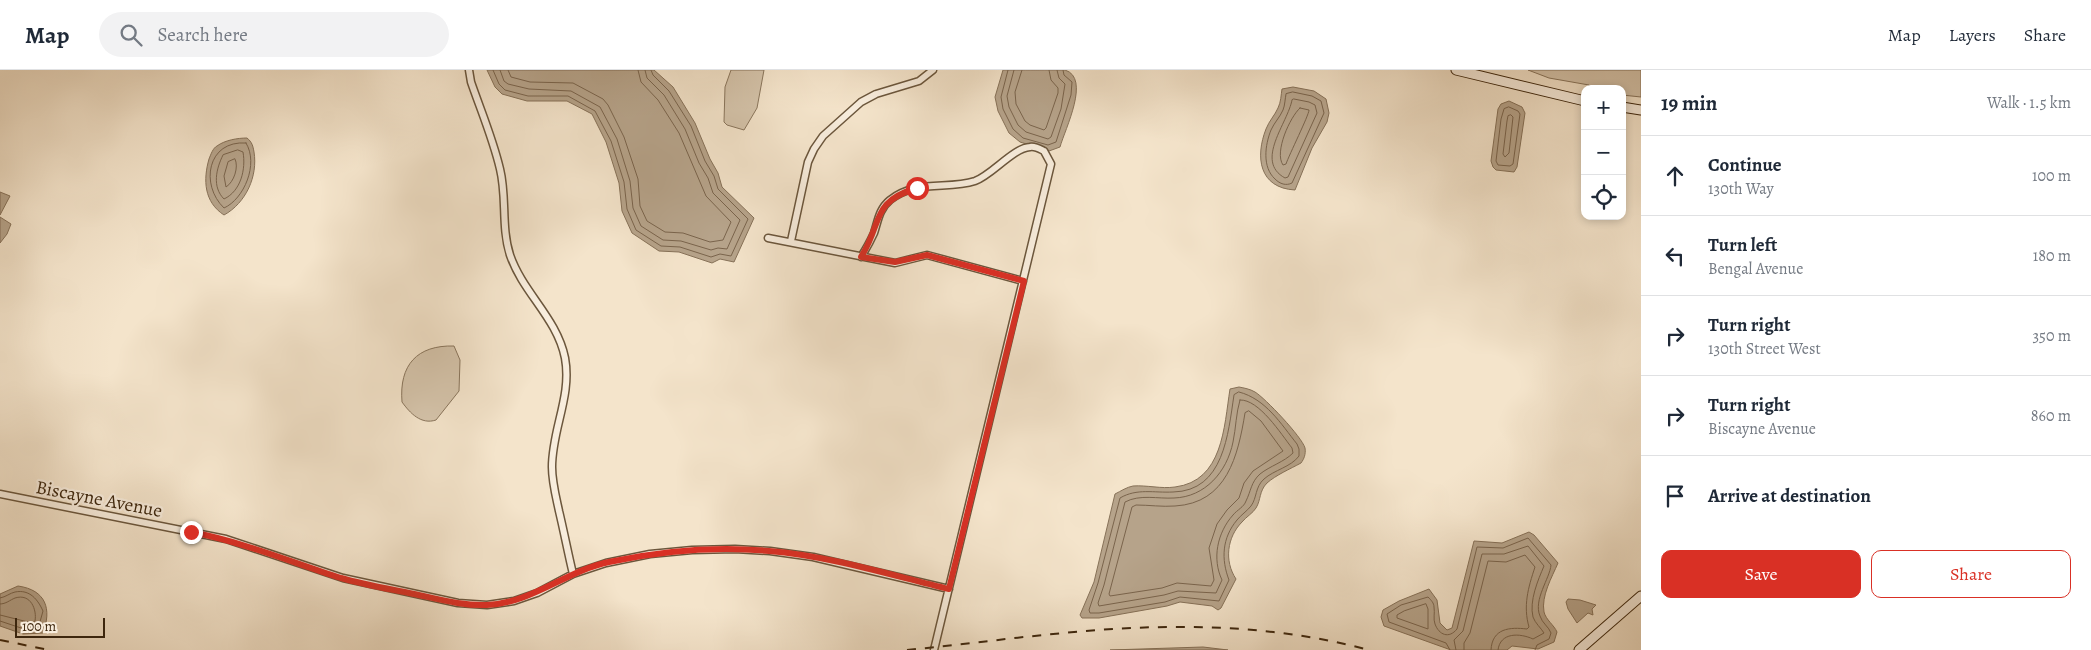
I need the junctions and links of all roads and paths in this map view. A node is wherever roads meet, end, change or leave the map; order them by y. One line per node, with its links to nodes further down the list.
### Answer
1 (469, 70): 12 (street)
2 (933, 70): 8 (street)
3 (1456, 70): 4 (street)
4 (1581, 100)
5 (1626, 108): 6 (street)
6 (1641, 110)
7 (768, 238): 8 (street)
8 (790, 241): 9 (street)
9 (861, 257): 10 (street); 10 (street)
10 (1024, 281): 13 (street)
11 (0, 494): 12 (street, Biscayne Avenue)
12 (573, 574): 13 (street, Biscayne Avenue)
13 (949, 589): 15 (street)
14 (1641, 596): 16 (street)
15 (934, 650)
16 (1579, 650)

